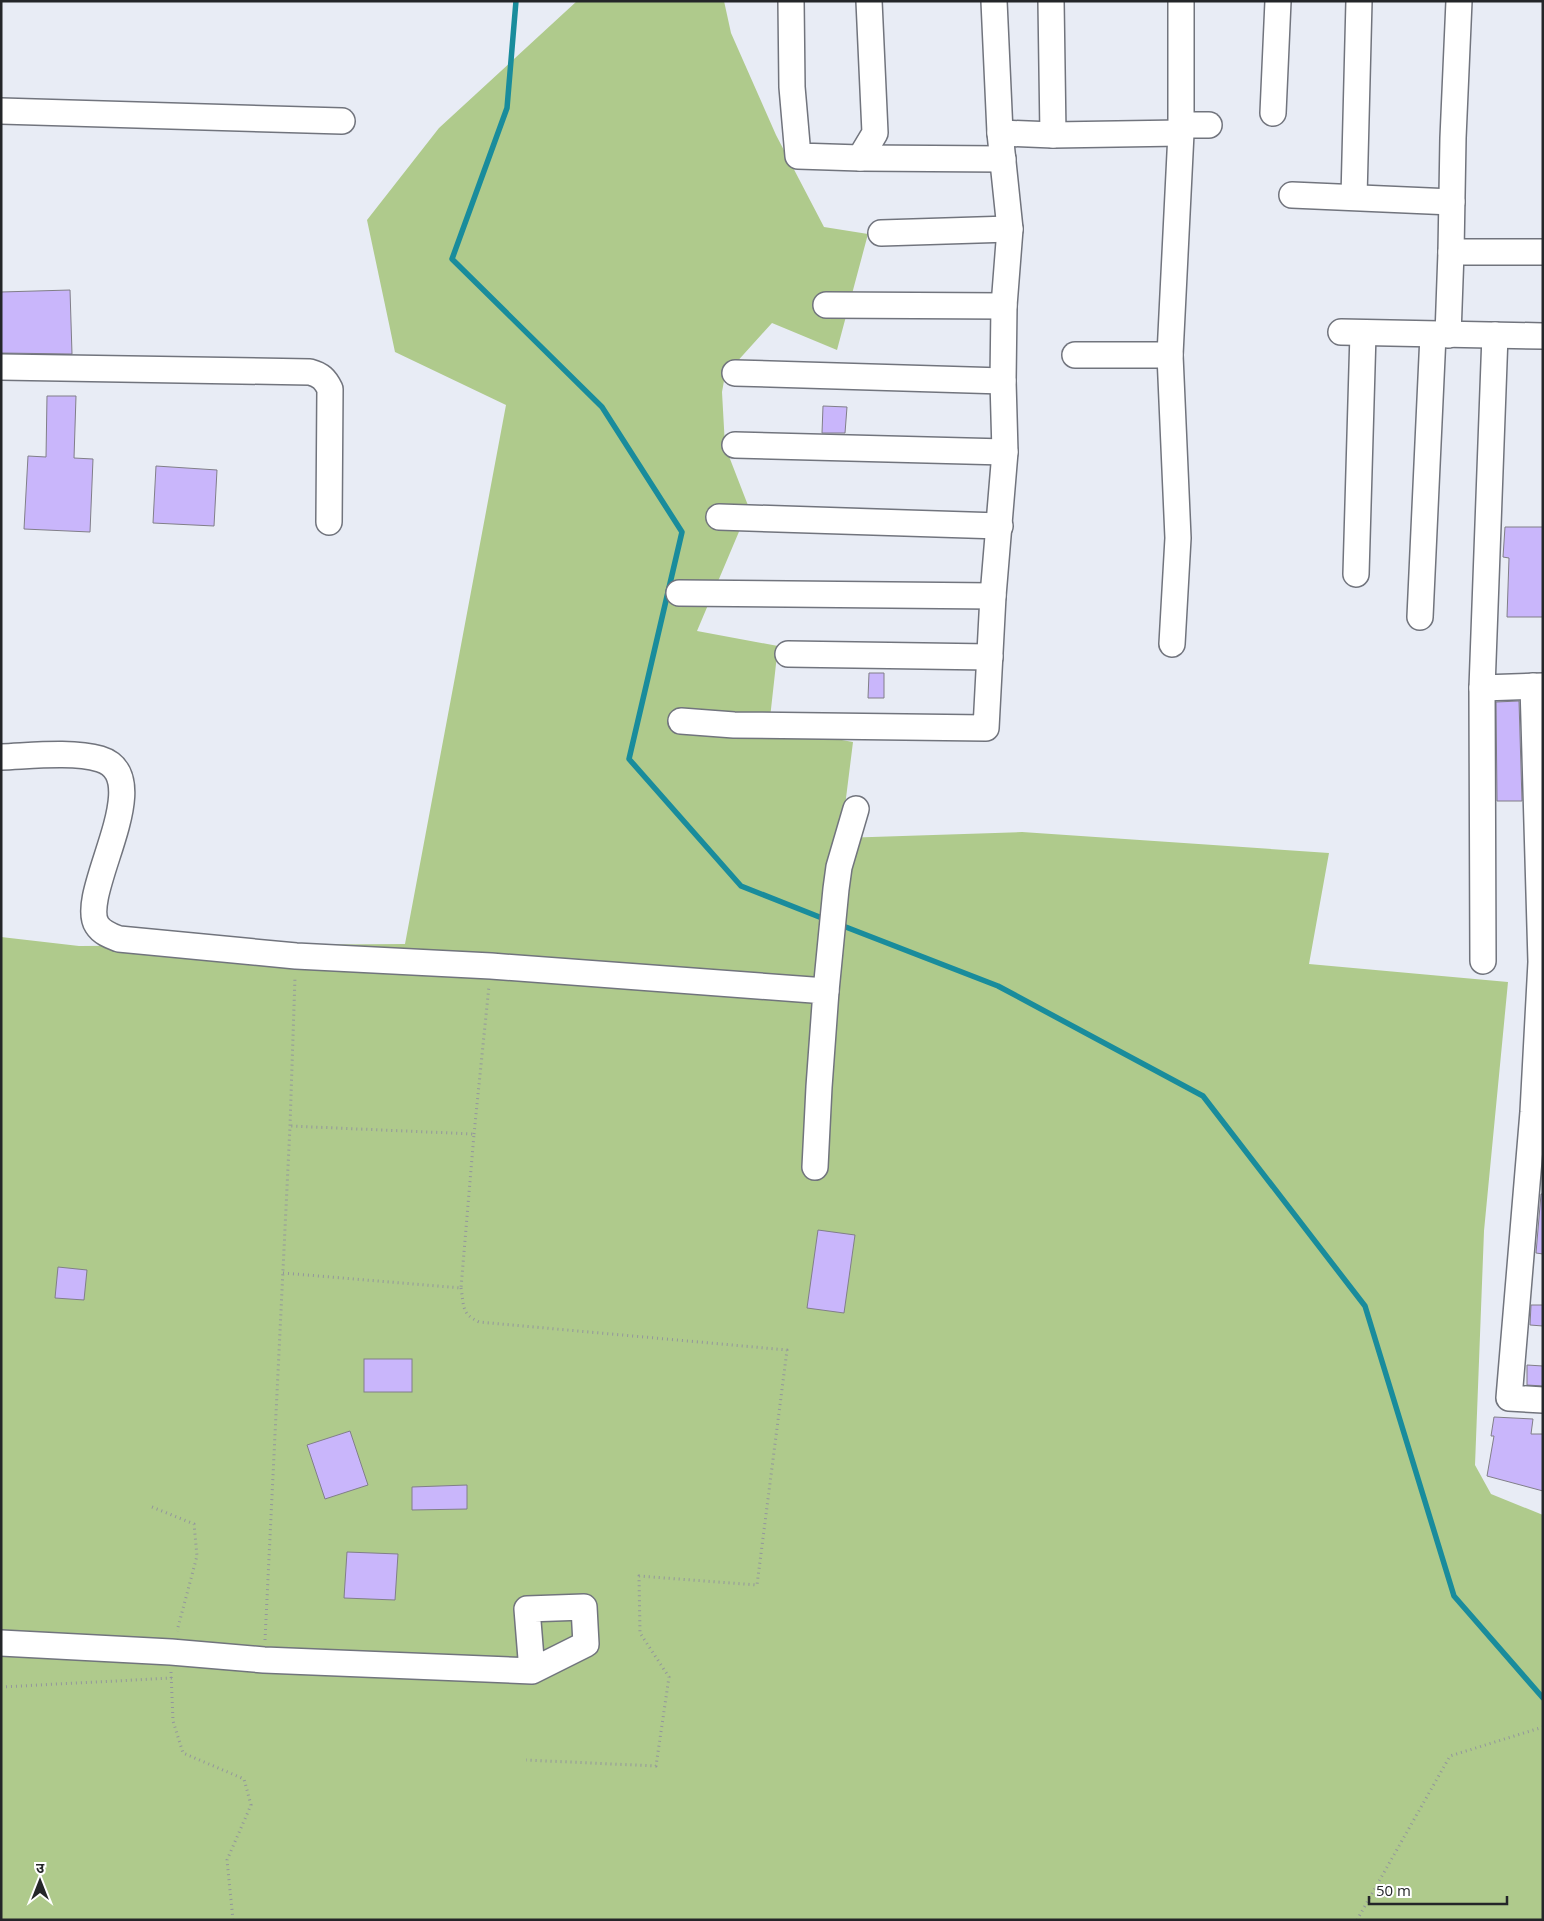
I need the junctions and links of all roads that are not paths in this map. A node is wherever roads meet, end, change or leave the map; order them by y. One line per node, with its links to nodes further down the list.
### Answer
1 (791, 1): 16 (street)
2 (869, 1): 16 (street)
3 (994, 1): 14 (street)
4 (1051, 1): 15 (street)
5 (1181, 1): 13 (street)
6 (1278, 1): 10 (street)
7 (1359, 1): 19 (street)
8 (1459, 1): 20 (street)
9 (1, 111): 11 (street)
10 (1273, 113)
11 (342, 121)
12 (1209, 125): 13 (street)
13 (1181, 129): 15 (street); 30 (street)
14 (1000, 134): 15 (street); 17 (street)
15 (1053, 135)
16 (860, 158): 17 (street)
17 (1003, 160): 21 (street)
18 (1292, 195): 19 (street)
19 (1354, 197): 20 (street)
20 (1452, 202): 23 (street)
21 (1010, 229): 22 (street); 26 (street)
22 (881, 233)
23 (1452, 252): 24 (street); 27 (street)
24 (1543, 252)
25 (826, 305): 26 (street)
26 (1004, 306): 34 (street)
27 (1440, 335): 28 (street); 40 (street); 43 (street)
28 (1495, 335): 29 (street); 48 (street)
29 (1543, 336)
30 (1170, 355): 31 (street); 44 (street)
31 (1075, 356)
32 (1, 367): 38 (street)
33 (735, 373): 34 (street)
34 (1003, 382): 36 (street)
35 (735, 445): 36 (street)
36 (1005, 452): 39 (street)
37 (719, 517): 39 (street)
38 (329, 522)
39 (1000, 526): 42 (street)
40 (1356, 574)
41 (679, 593): 42 (street)
42 (993, 596): 46 (street)
43 (1420, 617)
44 (1172, 644)
45 (788, 654): 46 (street)
46 (990, 657): 49 (street)
47 (1538, 686): 48 (street); 53 (street)
48 (1482, 688): 52 (street)
49 (681, 721)
50 (1, 757): 54 (street)
51 (856, 809): 54 (street)
52 (1483, 961)
53 (1542, 978): 55 (street)
54 (826, 991): 57 (street)
55 (1540, 1045): 56 (street)
56 (1538, 1112): 58 (street)
57 (815, 1167)
58 (1532, 1255): 59 (street)
59 (1543, 1400)
60 (1, 1644): 61 (street)
61 (532, 1671)

